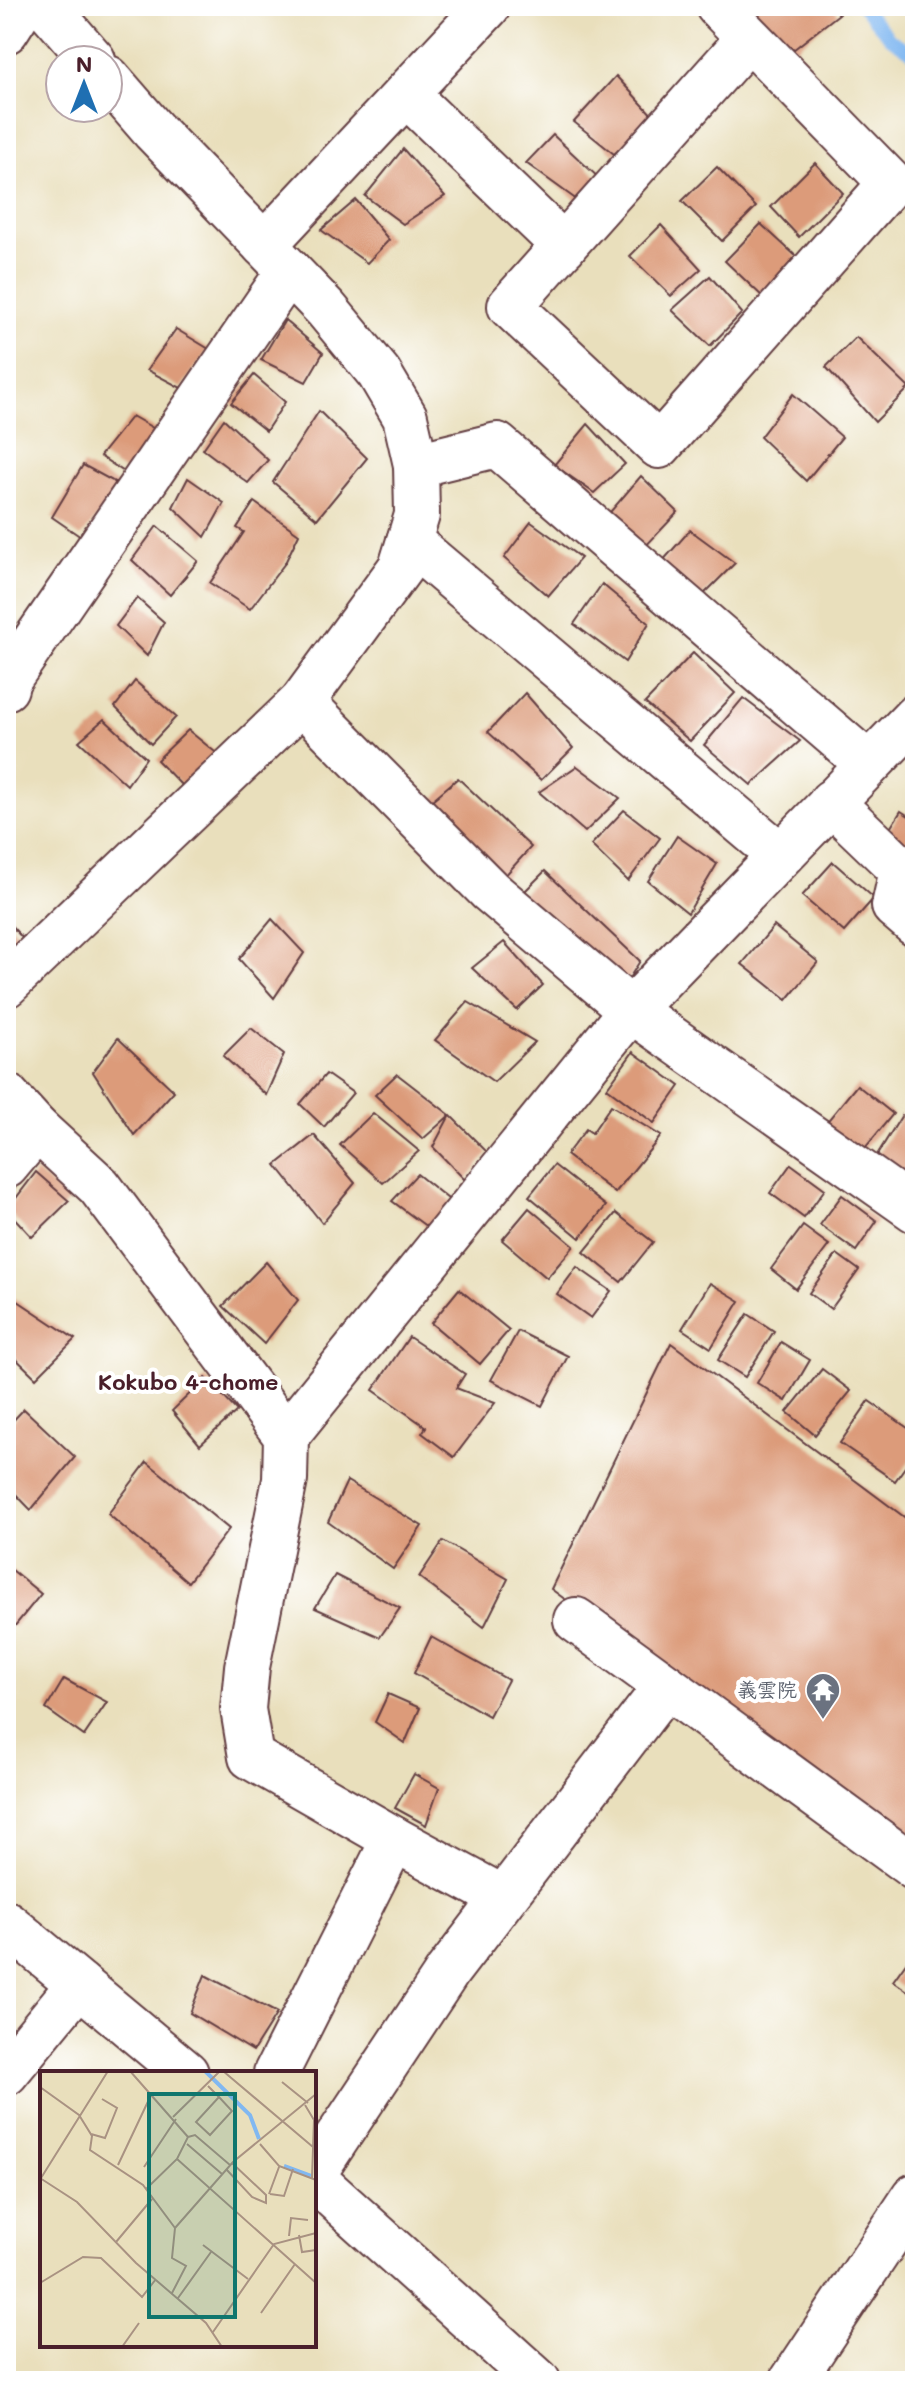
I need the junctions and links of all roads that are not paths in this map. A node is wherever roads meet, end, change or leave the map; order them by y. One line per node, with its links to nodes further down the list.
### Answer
1 (22, 6): 5 (street)
2 (46, 6): 7 (street)
3 (488, 6): 8 (street)
4 (718, 6): 6 (street)
5 (6, 31)
6 (749, 38): 10 (street); 10 (street)
7 (79, 44)
8 (406, 94): 10 (street); 11 (street)
9 (124, 96): 11 (street)
10 (564, 246)
11 (276, 258): 12 (street); 14 (street)
12 (416, 465): 13 (street); 16 (street)
13 (409, 541): 15 (street); 18 (street)
14 (6, 688)
15 (302, 702): 20 (street); 21 (street)
16 (896, 747): 17 (street)
17 (831, 802): 18 (street); 19 (street)
18 (780, 855): 21 (street)
19 (915, 924)
20 (6, 985)
21 (631, 1010): 25 (street); 26 (street)
22 (6, 1095): 23 (street)
23 (37, 1129): 24 (street); 26 (street)
24 (6, 1166)
25 (915, 1210)
26 (286, 1436): 29 (street)
27 (576, 1620): 28 (street)
28 (666, 1686): 30 (street); 31 (street)
29 (394, 1839): 31 (street); 35 (street)
30 (915, 1868)
31 (503, 1898): 37 (street)
32 (6, 1923): 33 (street)
33 (79, 1984): 34 (street); 36 (street)
34 (184, 2071)
35 (277, 2071)
36 (6, 2073)
37 (316, 2173)
38 (316, 2178): 40 (street)
39 (915, 2196): 41 (street)
40 (538, 2381)
41 (792, 2381)

